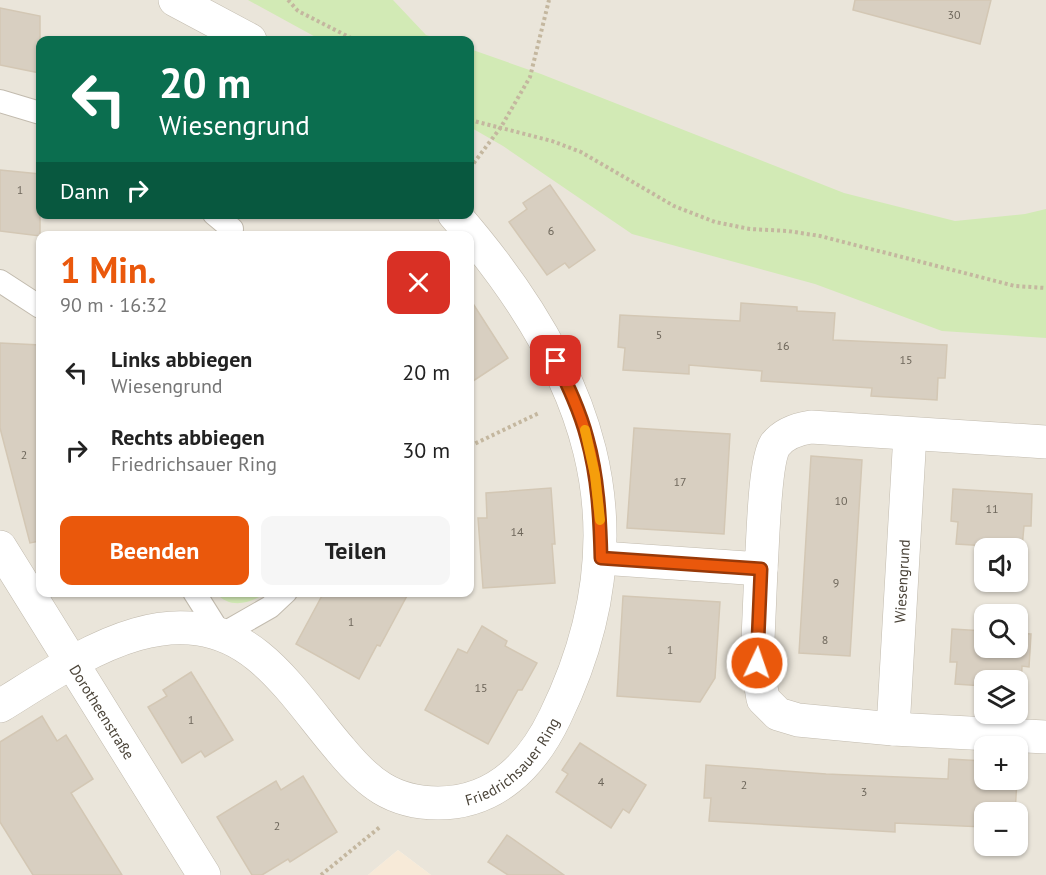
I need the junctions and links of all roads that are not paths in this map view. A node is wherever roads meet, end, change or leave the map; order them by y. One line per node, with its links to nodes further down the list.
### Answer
1 (175, 0): 2 (street)
2 (242, 36)
3 (0, 100): 4 (lane)
4 (36, 112)
5 (220, 219): 7 (lane)
6 (458, 219): 8 (street, Friedrichsauer Ring)
7 (232, 229)
8 (468, 231)
9 (474, 238): 15 (street, Friedrichsauer Ring)
10 (0, 281): 11 (lane)
11 (36, 304)
12 (910, 434): 13 (street); 16 (street); 22 (street, Wiesengrund)
13 (1046, 442)
14 (0, 547): 20 (street, Dorotheenstraße)
15 (601, 558): 16 (street); 19 (street, Friedrichsauer Ring)
16 (761, 569): 22 (street)
17 (197, 597): 19 (lane)
18 (281, 597): 19 (lane)
19 (221, 634): 20 (street, Friedrichsauer Ring)
20 (71, 662): 21 (street, Friedrichsauer Ring); 24 (street, Dorotheenstraße)
21 (0, 706)
22 (893, 729): 23 (street)
23 (1046, 737)
24 (204, 875)

